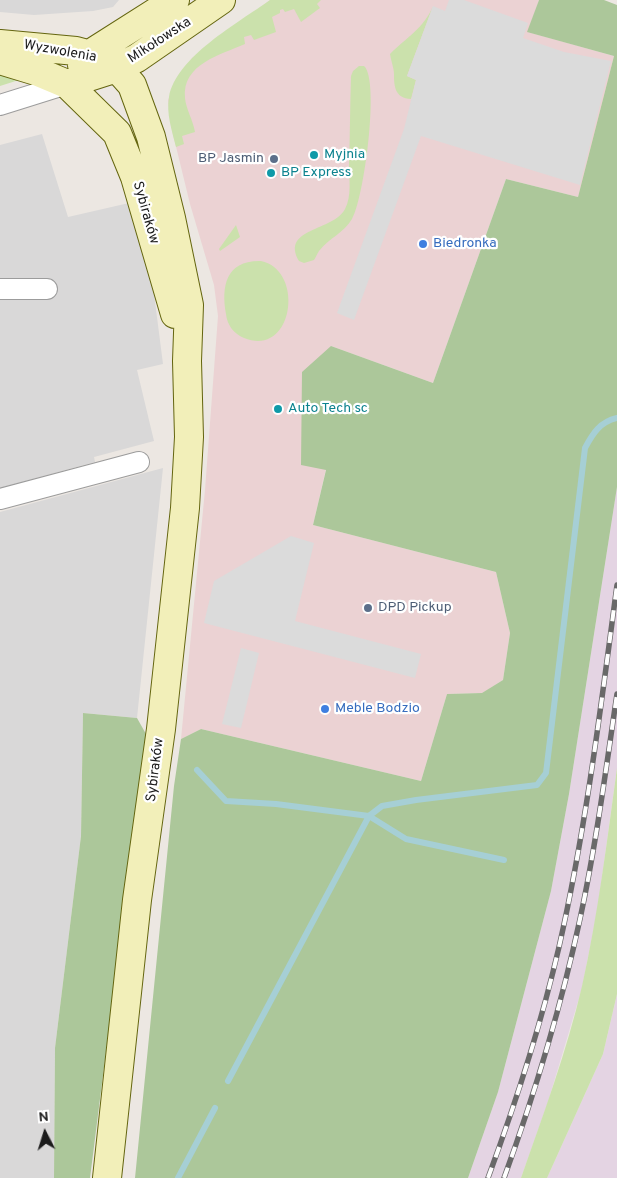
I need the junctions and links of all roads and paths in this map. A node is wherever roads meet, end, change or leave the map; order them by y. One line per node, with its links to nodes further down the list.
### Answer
1 (175, 0): 4 (main road, Mikołowska)
2 (221, 0): 6 (main road, Mikołowska)
3 (0, 44): 4 (main road, Wyzwolenia)
4 (90, 54): 6 (main road, Wyzwolenia); 7 (main road, Mikołowska)
5 (0, 60): 7 (main road, Wyzwolenia)
6 (117, 68): 7 (main road, Mikołowska); 11 (main road, Sybiraków)
7 (67, 84): 8 (street, Mikołowska); 11 (main road, Sybiraków)
8 (0, 105)
9 (0, 289): 10 (street)
10 (48, 289)
11 (187, 361): 14 (main road, Sybiraków)
12 (139, 462): 13 (street)
13 (0, 499)
14 (108, 1178)

